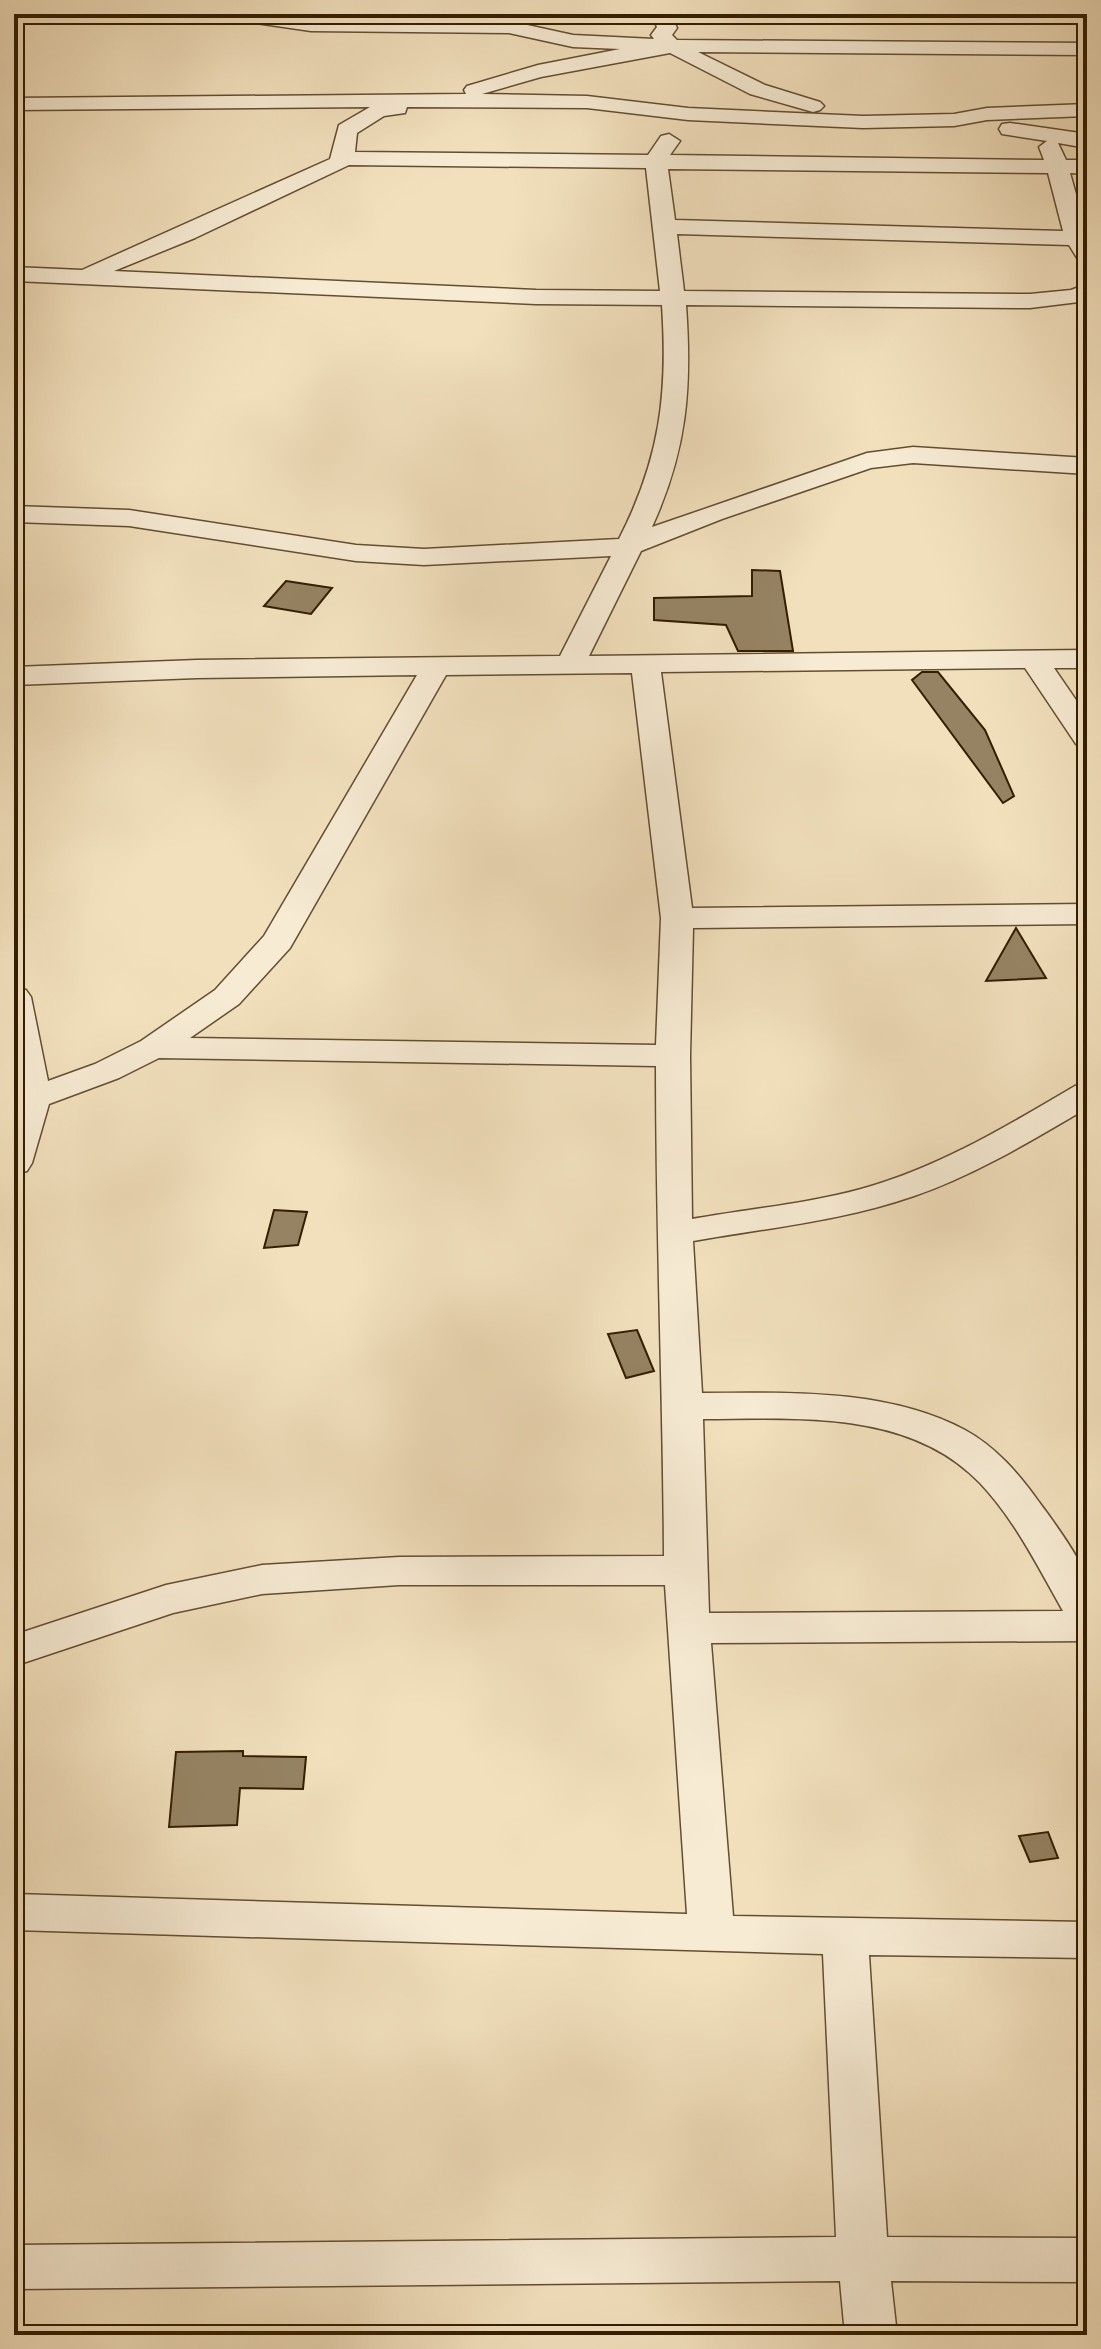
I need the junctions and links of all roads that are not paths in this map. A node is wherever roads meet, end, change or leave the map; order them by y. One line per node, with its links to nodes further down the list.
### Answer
1 (234, 14): 3 (street)
2 (661, 14): 3 (street)
3 (672, 46): 4 (street); 5 (street); 11 (street)
4 (1087, 49)
5 (538, 71): 6 (street); 7 (street)
6 (440, 100): 7 (street); 8 (street); 14 (street)
7 (587, 102): 10 (street)
8 (14, 104)
9 (1087, 112): 11 (street); 12 (street)
10 (688, 114): 11 (street); 15 (street)
11 (954, 120): 12 (street)
12 (1044, 134): 13 (street); 16 (street)
13 (1087, 141)
14 (343, 158): 15 (street); 21 (street)
15 (656, 160): 16 (street); 18 (street)
16 (1059, 167): 17 (street); 19 (street)
17 (1087, 167)
18 (663, 227): 19 (street); 23 (street)
19 (1082, 247)
20 (14, 274): 21 (street)
21 (82, 276): 23 (street)
22 (1087, 291): 23 (street)
23 (671, 300): 26 (street)
24 (1087, 466): 26 (street)
25 (14, 514): 26 (street)
26 (626, 547): 30 (street)
27 (1033, 659): 28 (street); 29 (street); 33 (street)
28 (1087, 659)
29 (645, 662): 30 (street); 35 (street)
30 (571, 664): 31 (street)
31 (437, 666): 32 (street); 37 (street)
32 (14, 676)
33 (1087, 738)
34 (1087, 914): 35 (street)
35 (677, 918): 38 (street)
36 (14, 997): 40 (street)
37 (153, 1048): 38 (street); 40 (street)
38 (673, 1056): 42 (street)
39 (1087, 1093): 42 (street)
40 (33, 1098): 41 (street)
41 (14, 1163)
42 (674, 1233): 43 (street)
43 (683, 1406): 44 (street); 45 (street)
44 (685, 1571): 47 (street); 48 (street)
45 (1087, 1617)
46 (1087, 1626): 47 (street)
47 (689, 1628): 50 (street)
48 (14, 1651)
49 (14, 1912): 50 (street)
50 (711, 1932): 51 (street)
51 (845, 1937): 52 (street); 53 (street)
52 (1087, 1940)
53 (863, 2259): 54 (street); 55 (street); 56 (street)
54 (1087, 2260)
55 (14, 2267)
56 (871, 2335)

